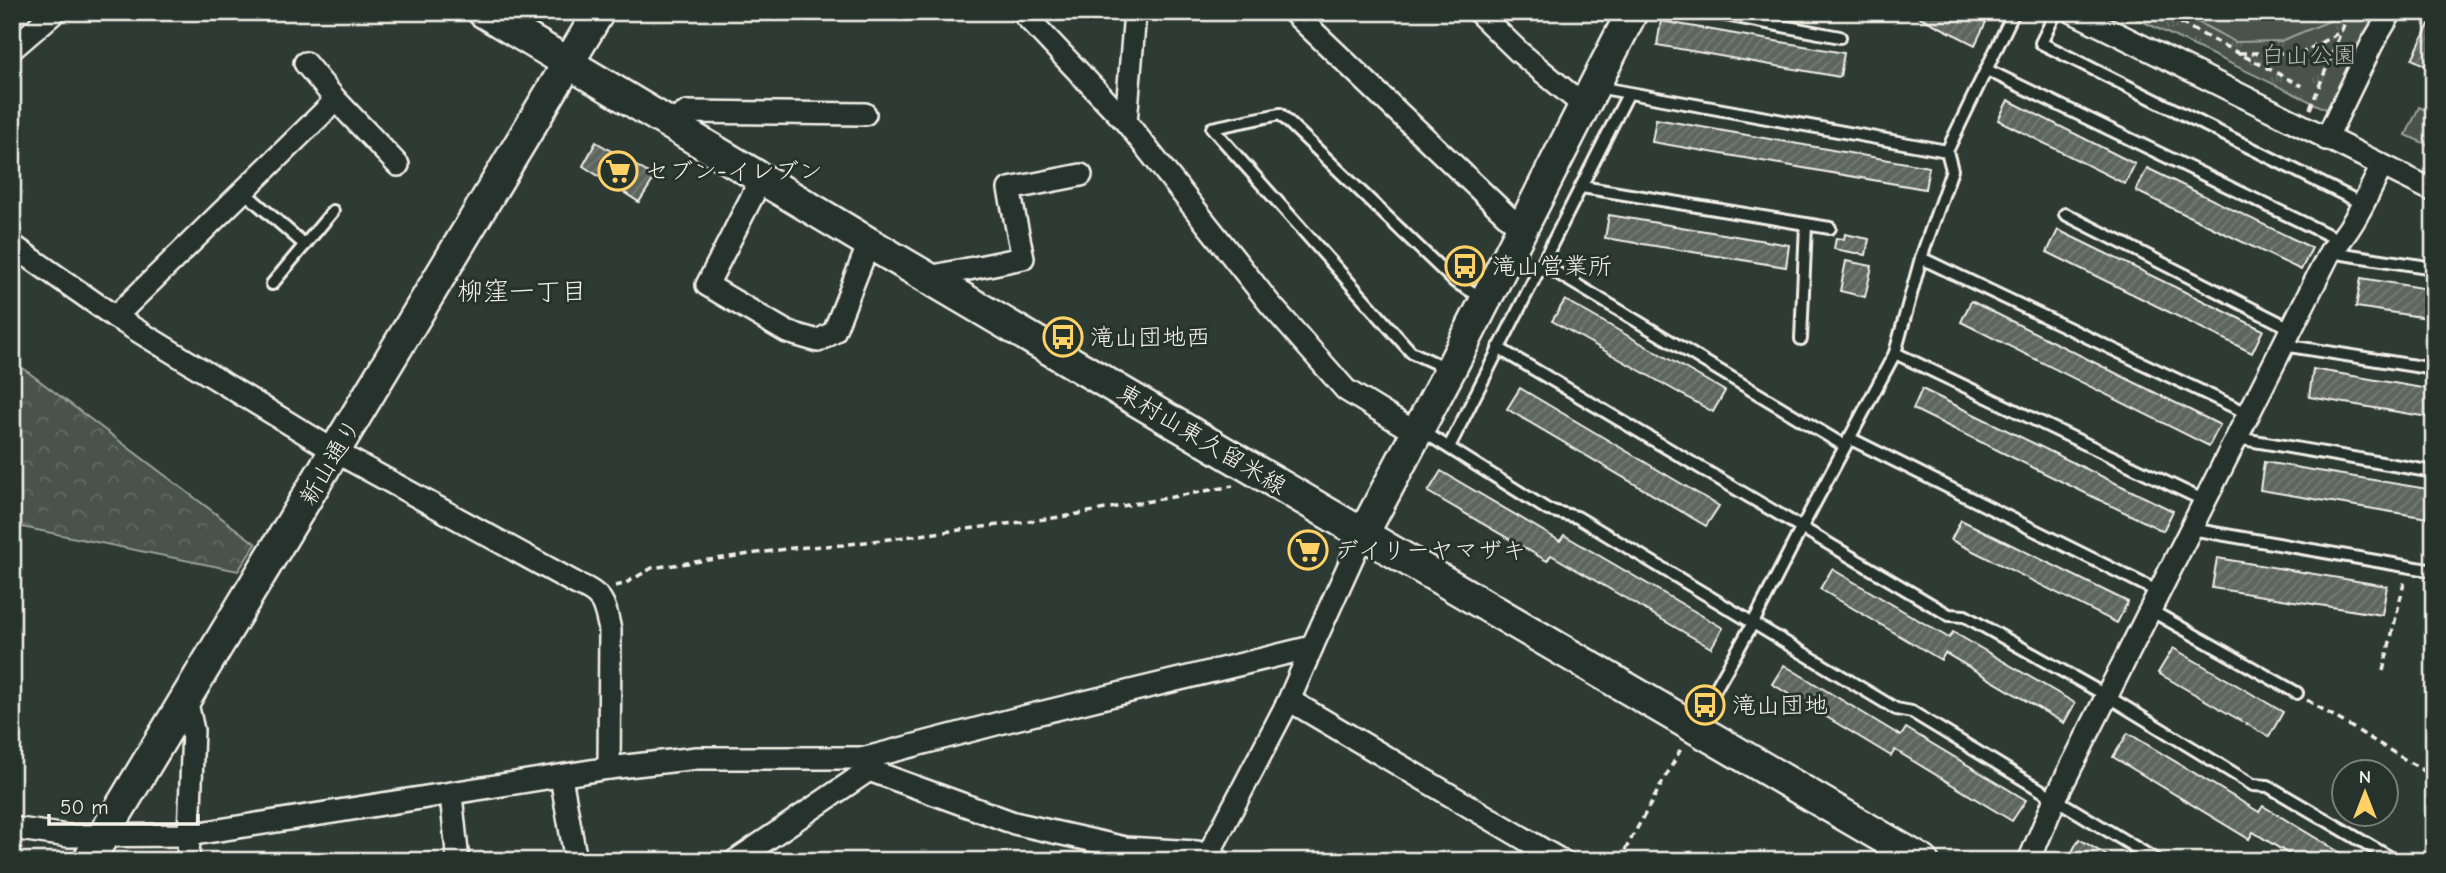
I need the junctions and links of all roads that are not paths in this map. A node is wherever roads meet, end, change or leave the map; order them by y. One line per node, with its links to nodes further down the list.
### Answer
1 (55, 12): 15 (street)
2 (484, 12): 16 (main road, 東村山東久留米線)
3 (599, 12): 16 (main road, 新山通り)
4 (1021, 12): 24 (street)
5 (1135, 12): 24 (street)
6 (1293, 12): 39 (street)
7 (1478, 12): 20 (street)
8 (1632, 12): 20 (main road)
9 (1710, 12): 14 (lane)
10 (2014, 12): 18 (lane)
11 (2056, 12): 34 (lane)
12 (2073, 12): 25 (street)
13 (2390, 12): 25 (street)
14 (1840, 37)
15 (12, 49)
16 (569, 62): 23 (main road, 東村山東久留米線); 62 (main road, 新山通り)
17 (305, 63): 21 (street)
18 (1987, 70): 26 (lane); 43 (lane)
19 (1628, 94): 20 (lane); 26 (lane); 31 (lane)
20 (1590, 96): 39 (main road)
21 (336, 100): 27 (street); 32 (street)
22 (864, 114): 23 (street)
23 (670, 122): 30 (main road, 東村山東久留米線)
24 (1126, 122): 58 (street)
25 (2326, 139): 28 (street)
26 (1947, 151): 44 (lane)
27 (398, 165)
28 (2382, 166): 33 (street); 34 (street)
29 (1081, 175): 47 (street)
30 (761, 179): 40 (main road, 東村山東久留米線); 40 (street)
31 (1582, 187): 37 (lane); 45 (lane)
32 (243, 191): 42 (lane); 50 (street)
33 (2434, 191)
34 (2363, 204): 43 (street)
35 (333, 211): 42 (lane)
36 (2065, 214): 51 (lane)
37 (1806, 224): 38 (lane); 52 (lane)
38 (1830, 228)
39 (1522, 230): 49 (main road)
40 (869, 243): 47 (main road, 東村山東久留米線)
41 (12, 244): 50 (street)
42 (305, 245): 48 (lane)
43 (2336, 246): 46 (lane); 51 (street)
44 (1920, 258): 54 (lane); 57 (lane)
45 (1542, 264): 53 (lane); 60 (lane)
46 (2434, 268)
47 (929, 277): 67 (main road, 東村山東久留米線)
48 (271, 284)
49 (1485, 300): 56 (main road); 56 (lane)
50 (115, 317): 62 (street)
51 (2287, 337): 55 (lane); 57 (street)
52 (1801, 339)
53 (1498, 348): 61 (lane); 65 (lane)
54 (1895, 353): 60 (lane); 64 (lane)
55 (2434, 369)
56 (1450, 370): 58 (main road)
57 (2249, 414): 59 (street)
58 (1417, 431): 61 (lane); 67 (main road)
59 (2237, 438): 63 (lane); 64 (street)
60 (1847, 442): 65 (lane); 69 (lane)
61 (1449, 447): 70 (lane)
62 (336, 452): 74 (main road, 新山通り); 78 (street)
63 (2434, 472)
64 (2205, 501): 66 (street)
65 (1801, 528): 70 (lane); 73 (lane)
66 (2191, 528): 68 (lane); 69 (street)
67 (1363, 534): 71 (street); 76 (main road, 東村山東久留米線)
68 (2434, 571)
69 (2155, 601): 72 (lane); 73 (street)
70 (1753, 623): 76 (lane); 81 (lane)
71 (1312, 647): 75 (street); 77 (street)
72 (2297, 693)
73 (2107, 696): 81 (street); 95 (lane)
74 (186, 699): 83 (street); 84 (main road, 新山通り)
75 (1289, 700): 85 (street); 86 (street)
76 (1694, 727): 92 (main road, 東村山東久留米線)
77 (868, 764): 78 (street); 86 (street); 90 (street)
78 (609, 768): 79 (street)
79 (561, 777): 80 (street); 89 (street)
80 (451, 794): 83 (street); 88 (street)
81 (2055, 799): 93 (street); 94 (lane)
82 (12, 828): 84 (street)
83 (188, 835): 84 (street); 87 (street)
84 (96, 849)
85 (1528, 852): 91 (street)
86 (1211, 859)
87 (188, 861)
88 (458, 861)
89 (576, 861)
90 (735, 861)
91 (1562, 861)
92 (1923, 861)
93 (2029, 861)
94 (2158, 861)
95 (2396, 861)

